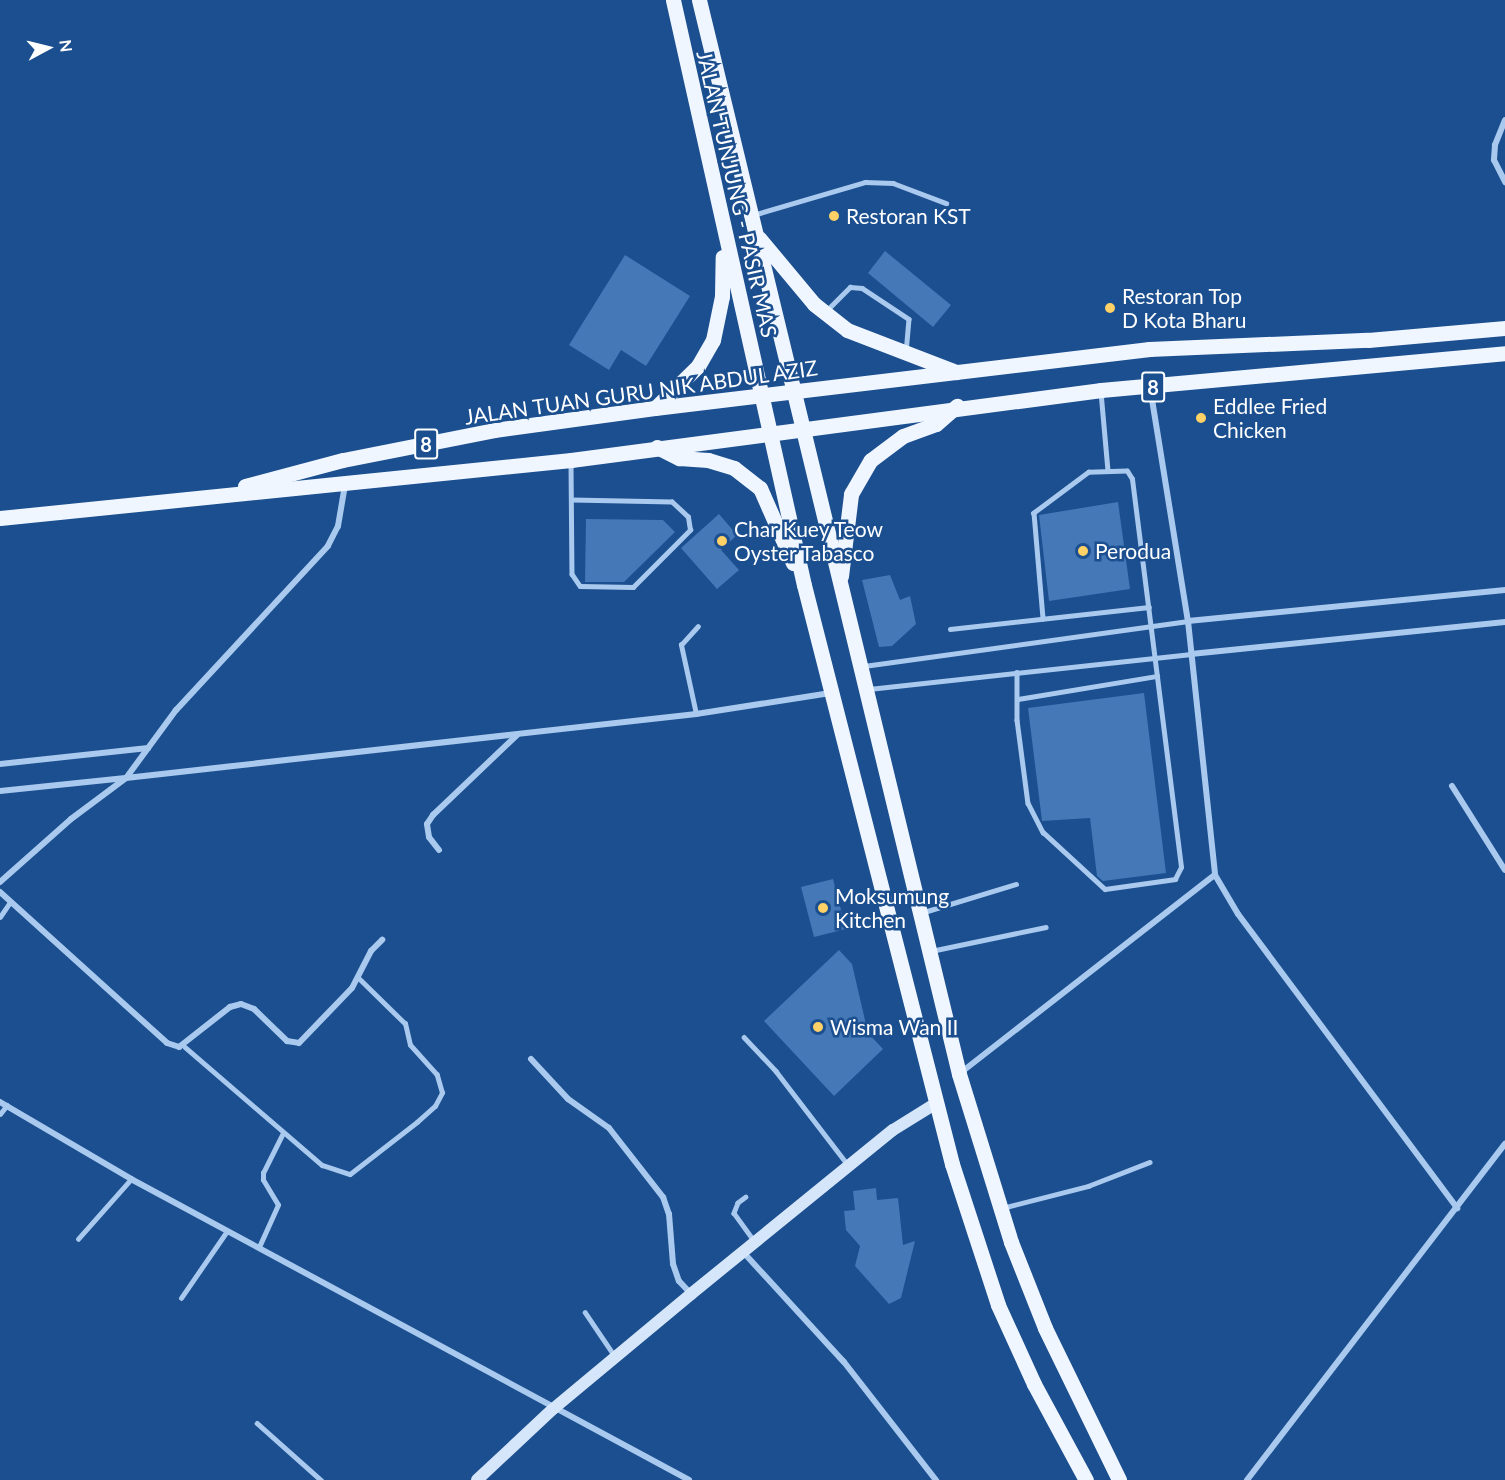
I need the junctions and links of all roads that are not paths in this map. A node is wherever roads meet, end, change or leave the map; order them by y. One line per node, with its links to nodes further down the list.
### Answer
1 (673, 0): 8 (main road, JALAN TUNJUNG - PASIR MAS)
2 (699, 0): 6 (main road, JALAN TUNJUNG - PASIR MAS)
3 (1505, 120): 4 (street)
4 (1505, 182)
5 (946, 202): 6 (lane)
6 (752, 215): 7 (main road, JALAN TUNJUNG - PASIR MAS)
7 (757, 236): 9 (main road); 16 (main road, JALAN TUNJUNG - PASIR MAS)
8 (725, 244): 17 (main road, JALAN TUNJUNG - PASIR MAS); 19 (main road)
9 (824, 312): 11 (main road); 11 (lane)
10 (1505, 328): 13 (main road, JALAN TUAN GURU NIK ABDUL AZIZ / 8)
11 (905, 352): 13 (main road)
12 (1505, 353): 14 (main road, 8)
13 (956, 372): 16 (main road, JALAN TUAN GURU NIK ABDUL AZIZ / 8)
14 (1150, 387): 15 (main road, 8); 34 (street)
15 (1101, 390): 18 (main road, 8); 24 (lane)
16 (794, 392): 17 (main road, JALAN TUAN GURU NIK ABDUL AZIZ / 8); 20 (main road, JALAN TUNJUNG - PASIR MAS)
17 (761, 396): 19 (main road, JALAN TUAN GURU NIK ABDUL AZIZ / 8); 21 (main road, JALAN TUNJUNG - PASIR MAS)
18 (957, 406): 20 (main road, 8); 29 (main road)
19 (656, 408): 26 (main road, JALAN TUAN GURU NIK ABDUL AZIZ / 8)
20 (802, 428): 21 (main road, 8); 29 (main road, JALAN TUNJUNG - PASIR MAS)
21 (769, 432): 22 (main road, 8); 30 (main road, JALAN TUNJUNG - PASIR MAS)
22 (657, 447): 23 (main road, 8); 30 (main road)
23 (572, 460): 25 (main road, 8); 27 (lane)
24 (1108, 470): 32 (lane); 33 (lane)
25 (345, 484): 26 (main road, 8); 49 (street)
26 (200, 497): 28 (main road, 8)
27 (572, 500): 27 (lane)
28 (0, 518)
29 (840, 583): 41 (main road, JALAN TUNJUNG - PASIR MAS)
30 (804, 585): 45 (main road)
31 (1505, 590): 34 (street)
32 (1149, 608): 33 (lane); 38 (lane)
33 (1043, 619): 37 (lane)
34 (1188, 621): 38 (lane); 39 (street)
35 (1505, 622): 39 (street)
36 (698, 626): 47 (lane)
37 (950, 629)
38 (1152, 629): 40 (lane); 41 (lane)
39 (1191, 654): 40 (lane); 56 (street)
40 (1155, 657): 42 (lane); 43 (lane)
41 (860, 667): 44 (main road, JALAN TUNJUNG - PASIR MAS)
42 (1017, 672): 44 (lane); 46 (lane)
43 (1157, 676): 46 (lane); 46 (lane)
44 (866, 689): 61 (main road, JALAN TUNJUNG - PASIR MAS)
45 (831, 693): 47 (street); 72 (main road)
46 (1018, 699)
47 (696, 714): 48 (street)
48 (517, 735): 51 (street); 54 (street)
49 (148, 748): 50 (street); 51 (street)
50 (0, 764)
51 (126, 778): 53 (street); 57 (street)
52 (1452, 786): 55 (street)
53 (0, 791)
54 (439, 850)
55 (1505, 870)
56 (1215, 875): 70 (street); 80 (street)
57 (0, 882)
58 (1016, 884): 61 (lane)
59 (0, 892): 60 (street)
60 (10, 902): 62 (lane); 68 (street)
61 (920, 914): 65 (main road, JALAN TUNJUNG - PASIR MAS)
62 (0, 917)
63 (1046, 927): 65 (lane)
64 (382, 940): 66 (street)
65 (929, 952): 70 (main road, JALAN TUNJUNG - PASIR MAS)
66 (358, 978): 68 (street); 74 (lane)
67 (744, 1036): 77 (lane)
68 (185, 1047): 74 (lane)
69 (531, 1059): 87 (street)
70 (958, 1074): 81 (main road, JALAN TUNJUNG - PASIR MAS)
71 (3, 1103): 73 (lane); 78 (street)
72 (935, 1104): 77 (main road); 97 (main road)
73 (0, 1114)
74 (283, 1133): 85 (lane)
75 (1505, 1144): 80 (street)
76 (1150, 1162): 81 (lane)
77 (848, 1166): 84 (main road)
78 (131, 1179): 82 (street); 83 (lane)
79 (746, 1197): 84 (lane)
80 (1457, 1208): 99 (street)
81 (1000, 1209): 98 (main road, JALAN TUNJUNG - PASIR MAS)
82 (227, 1231): 85 (street); 88 (lane)
83 (78, 1239)
84 (756, 1243): 86 (main road)
85 (259, 1247): 91 (street)
86 (744, 1253): 87 (main road); 96 (street)
87 (691, 1294): 90 (main road)
88 (181, 1298)
89 (585, 1312): 90 (lane)
90 (615, 1357): 91 (main road)
91 (553, 1408): 93 (main road); 95 (street)
92 (257, 1423): 94 (lane)
93 (481, 1479)
94 (321, 1480)
95 (689, 1480)
96 (936, 1480)
97 (1086, 1480)
98 (1119, 1480)
99 (1247, 1480)

